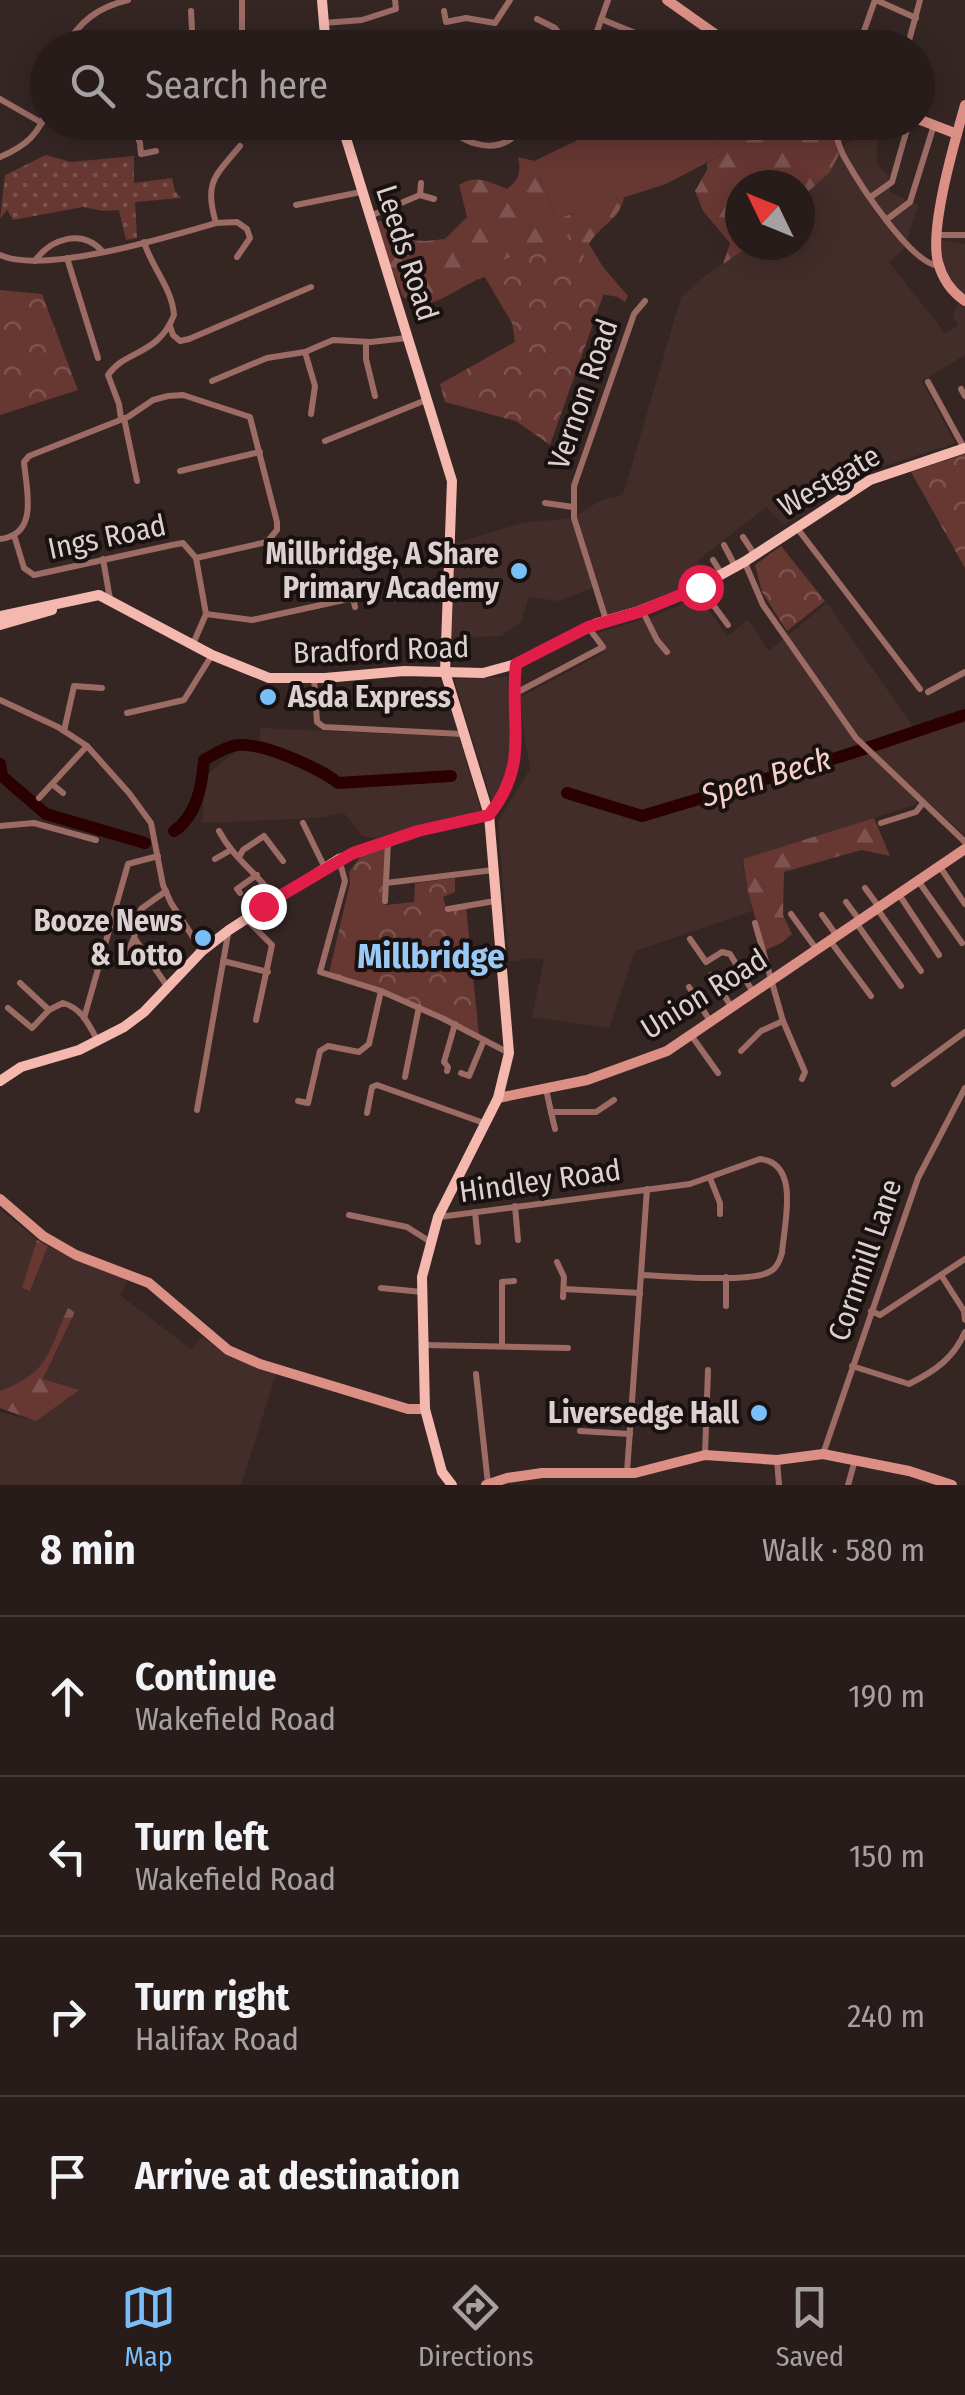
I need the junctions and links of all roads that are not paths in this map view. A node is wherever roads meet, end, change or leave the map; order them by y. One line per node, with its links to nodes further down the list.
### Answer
1 (128, 0): 16 (street)
2 (242, 0): 18 (street)
3 (322, 0): 15 (main road)
4 (395, 0): 15 (street)
5 (510, 0): 11 (street)
6 (608, 0): 13 (street)
7 (667, 0): 23 (street)
8 (876, 0): 14 (street); 24 (street)
9 (920, 0): 14 (street)
10 (191, 11): 17 (street)
11 (444, 11)
12 (538, 18): 20 (street)
13 (601, 18): 21 (street); 22 (street)
14 (916, 18): 25 (street)
15 (322, 23): 19 (main road)
16 (79, 30)
17 (192, 30)
18 (242, 30)
19 (323, 30)
20 (557, 30)
21 (596, 30)
22 (623, 30)
23 (710, 30)
24 (865, 30)
25 (912, 30)
26 (0, 99): 28 (street)
27 (964, 108): 30 (street)
28 (30, 113)
29 (935, 125): 30 (street)
30 (957, 134): 51 (street)
31 (31, 140): 41 (street)
32 (137, 140): 40 (street)
33 (346, 140): 43 (main road, Leeds Road)
34 (464, 140): 35 (street)
35 (508, 140)
36 (839, 140): 45 (street)
37 (904, 140): 45 (street)
38 (929, 140): 49 (street)
39 (240, 146): 50 (street)
40 (156, 151)
41 (0, 157)
42 (421, 183): 44 (street)
43 (361, 192): 47 (street); 48 (main road, Leeds Road)
44 (420, 195): 46 (street); 48 (street)
45 (872, 196): 49 (street)
46 (434, 200)
47 (296, 206)
48 (368, 216): 64 (main road, Leeds Road)
49 (886, 220): 59 (street)
50 (216, 223): 53 (street); 56 (street)
51 (936, 235): 52 (street); 59 (street)
52 (965, 236)
53 (144, 242): 54 (street); 63 (street)
54 (102, 251): 57 (street); 58 (street)
55 (0, 255): 58 (street)
56 (238, 257)
57 (67, 258): 58 (street); 67 (street)
58 (35, 262)
59 (939, 266): 62 (street)
60 (311, 287): 63 (street)
61 (645, 301): 80 (street, Vernon Road)
62 (965, 301)
63 (170, 326): 73 (street)
64 (408, 338): 65 (street); 71 (main road, Leeds Road)
65 (366, 342): 66 (street); 70 (street)
66 (305, 352): 68 (street); 72 (street)
67 (98, 358)
68 (212, 382)
69 (928, 382): 75 (street)
70 (375, 396)
71 (428, 399): 74 (street); 106 (main road, Leeds Road)
72 (311, 414)
73 (122, 419): 76 (street); 78 (street); 82 (street)
74 (325, 441)
75 (965, 448): 81 (main road, Westgate)
76 (260, 452): 77 (street); 86 (street)
77 (180, 472)
78 (137, 481)
79 (545, 502): 80 (street)
80 (573, 507): 98 (street, Vernon Road)
81 (796, 527): 89 (main road, Westgate); 110 (street)
82 (14, 536): 84 (street); 87 (street, Ings Road)
83 (744, 536): 89 (street)
84 (0, 539)
85 (724, 544): 89 (street)
86 (196, 558): 87 (street, Ings Road); 96 (street, Ings Road)
87 (103, 560): 93 (street)
88 (714, 560): 90 (street)
89 (745, 561): 90 (main road, Westgate); 123 (street)
90 (722, 574): 91 (main road, Westgate)
91 (700, 587): 95 (main road, Westgate); 100 (street)
92 (85, 597): 93 (main road, Bradford Road); 97 (main road, Bradford Road); 99 (main road, Bradford Road)
93 (110, 598): 102 (main road, Bradford Road)
94 (355, 607): 96 (street)
95 (642, 610): 98 (main road, Bradford Road); 103 (street)
96 (206, 614): 102 (street)
97 (0, 616)
98 (606, 621): 101 (main road, Bradford Road)
99 (0, 625)
100 (728, 625)
101 (588, 627): 105 (main road, Bradford Road); 112 (street)
102 (192, 645): 104 (main road, Bradford Road)
103 (667, 652)
104 (212, 655): 108 (main road, Bradford Road); 114 (street)
105 (516, 664): 106 (main road, Bradford Road); 112 (main road)
106 (445, 672): 108 (main road, Bradford Road); 116 (main road, Leeds Road)
107 (965, 672): 111 (street)
108 (314, 678): 116 (street)
109 (102, 689): 115 (street)
110 (920, 689)
111 (928, 692)
112 (512, 694): 124 (main road)
113 (0, 700): 115 (street)
114 (127, 713)
115 (64, 731): 117 (street)
116 (462, 734): 124 (main road, Leeds Road)
117 (87, 746): 118 (street); 133 (street)
118 (67, 770): 119 (street); 120 (street)
119 (75, 776)
120 (52, 784): 121 (street); 122 (street)
121 (63, 793)
122 (39, 798)
123 (924, 803): 126 (street); 131 (street)
124 (489, 815): 130 (main road); 140 (main road, Leeds Road)
125 (304, 822): 139 (street)
126 (881, 823)
127 (0, 826): 129 (street)
128 (218, 831): 132 (street)
129 (96, 840)
130 (388, 842): 136 (main road); 143 (street)
131 (965, 845): 138 (street, Union Road)
132 (229, 851): 134 (street); 135 (street)
133 (158, 856): 145 (street); 185 (street)
134 (239, 856): 137 (street); 141 (street)
135 (214, 859)
136 (339, 859): 139 (main road); 178 (street)
137 (283, 860)
138 (940, 867): 142 (street, Union Road); 152 (street)
139 (324, 868): 148 (main road)
140 (493, 870): 143 (street); 150 (main road, Leeds Road)
141 (257, 875): 146 (street); 148 (street)
142 (919, 882): 147 (street, Union Road); 164 (street)
143 (386, 884): 149 (street)
144 (865, 888): 154 (street)
145 (166, 892): 161 (street); 165 (street)
146 (240, 893)
147 (900, 896): 154 (street, Union Road); 167 (street)
148 (275, 898): 157 (main road)
149 (385, 901)
150 (495, 901): 153 (street); 195 (main road, Leeds Road)
151 (846, 902): 159 (street)
152 (965, 904)
153 (448, 909)
154 (879, 910): 159 (street, Union Road); 170 (street)
155 (791, 914): 166 (street)
156 (822, 915): 163 (street)
157 (245, 918): 160 (main road); 171 (street)
158 (754, 923): 173 (street)
159 (859, 923): 163 (street, Union Road); 176 (street)
160 (229, 930): 165 (main road); 169 (street)
161 (134, 938): 168 (street); 175 (street)
162 (690, 939): 179 (street)
163 (834, 939): 166 (street, Union Road); 180 (street)
164 (962, 942)
165 (202, 951): 175 (main road)
166 (818, 951): 173 (street, Union Road)
167 (939, 955)
168 (125, 958)
169 (223, 961): 171 (street); 208 (street)
170 (920, 971)
171 (268, 972): 186 (street)
172 (711, 975): 183 (street)
173 (770, 982): 179 (street, Union Road); 188 (street)
174 (20, 983): 184 (street)
175 (168, 986): 193 (main road)
176 (902, 986)
177 (689, 987): 187 (street)
178 (381, 990): 181 (street); 207 (street)
179 (754, 994): 183 (street, Union Road)
180 (871, 996)
181 (419, 1007): 189 (street); 199 (street)
182 (8, 1008): 184 (street)
183 (732, 1008): 187 (street, Union Road)
184 (48, 1010): 185 (street)
185 (84, 1018): 193 (street)
186 (256, 1020)
187 (710, 1021): 191 (street, Union Road)
188 (783, 1022): 194 (street); 200 (street)
189 (455, 1024): 192 (street); 196 (street)
190 (965, 1032): 202 (street)
191 (691, 1035): 198 (street); 203 (street, Union Road)
192 (484, 1040): 195 (street); 197 (street)
193 (98, 1041): 201 (main road)
194 (742, 1051)
195 (509, 1053): 205 (main road, Leeds Road)
196 (447, 1071)
197 (461, 1073)
198 (718, 1073)
199 (405, 1076)
200 (802, 1079)
201 (0, 1081)
202 (894, 1084)
203 (546, 1088): 205 (street, Union Road); 209 (street)
204 (965, 1088): 234 (street, Cornmill Lane)
205 (498, 1098): 211 (main road, Leeds Road)
206 (614, 1100): 209 (street)
207 (298, 1102)
208 (197, 1110)
209 (551, 1112): 212 (street)
210 (367, 1113): 211 (street)
211 (484, 1123): 220 (main road, Leeds Road)
212 (556, 1129)
213 (710, 1178): 214 (street, Hindley Road); 219 (street); 228 (street, Hindley Road)
214 (647, 1189): 216 (street, Hindley Road); 227 (street)
215 (0, 1199): 243 (street)
216 (515, 1206): 217 (street, Hindley Road); 221 (street)
217 (476, 1212): 220 (street, Hindley Road); 223 (street)
218 (348, 1214): 222 (street)
219 (720, 1214)
220 (438, 1217): 222 (main road, Leeds Road)
221 (518, 1240)
222 (429, 1241): 231 (main road, Leeds Road)
223 (478, 1242)
224 (965, 1259): 226 (street)
225 (557, 1262): 232 (street)
226 (941, 1275): 234 (street); 235 (street)
227 (641, 1276): 228 (street); 232 (street)
228 (726, 1277): 233 (street)
229 (514, 1280): 238 (street)
230 (382, 1288): 231 (street)
231 (422, 1292): 237 (main road, Leeds Road)
232 (640, 1293): 245 (street)
233 (726, 1306)
234 (870, 1311): 240 (street, Cornmill Lane)
235 (965, 1320)
236 (965, 1332): 240 (street)
237 (422, 1345): 238 (street); 243 (main road, Leeds Road)
238 (502, 1346): 239 (street)
239 (568, 1348)
240 (852, 1366): 246 (street, Cornmill Lane)
241 (708, 1370): 247 (street)
242 (476, 1374): 254 (street)
243 (425, 1409): 250 (main road, Leeds Road)
244 (580, 1430): 245 (street)
245 (630, 1434): 251 (street)
246 (823, 1454): 248 (street); 249 (street)
247 (705, 1455): 249 (street); 251 (street)
248 (856, 1458): 256 (street); 257 (street)
249 (778, 1460): 255 (street)
250 (442, 1472): 252 (street); 253 (main road)
251 (627, 1472): 254 (street)
252 (438, 1485)
253 (452, 1485)
254 (487, 1485)
255 (779, 1485)
256 (849, 1485)
257 (952, 1485)

